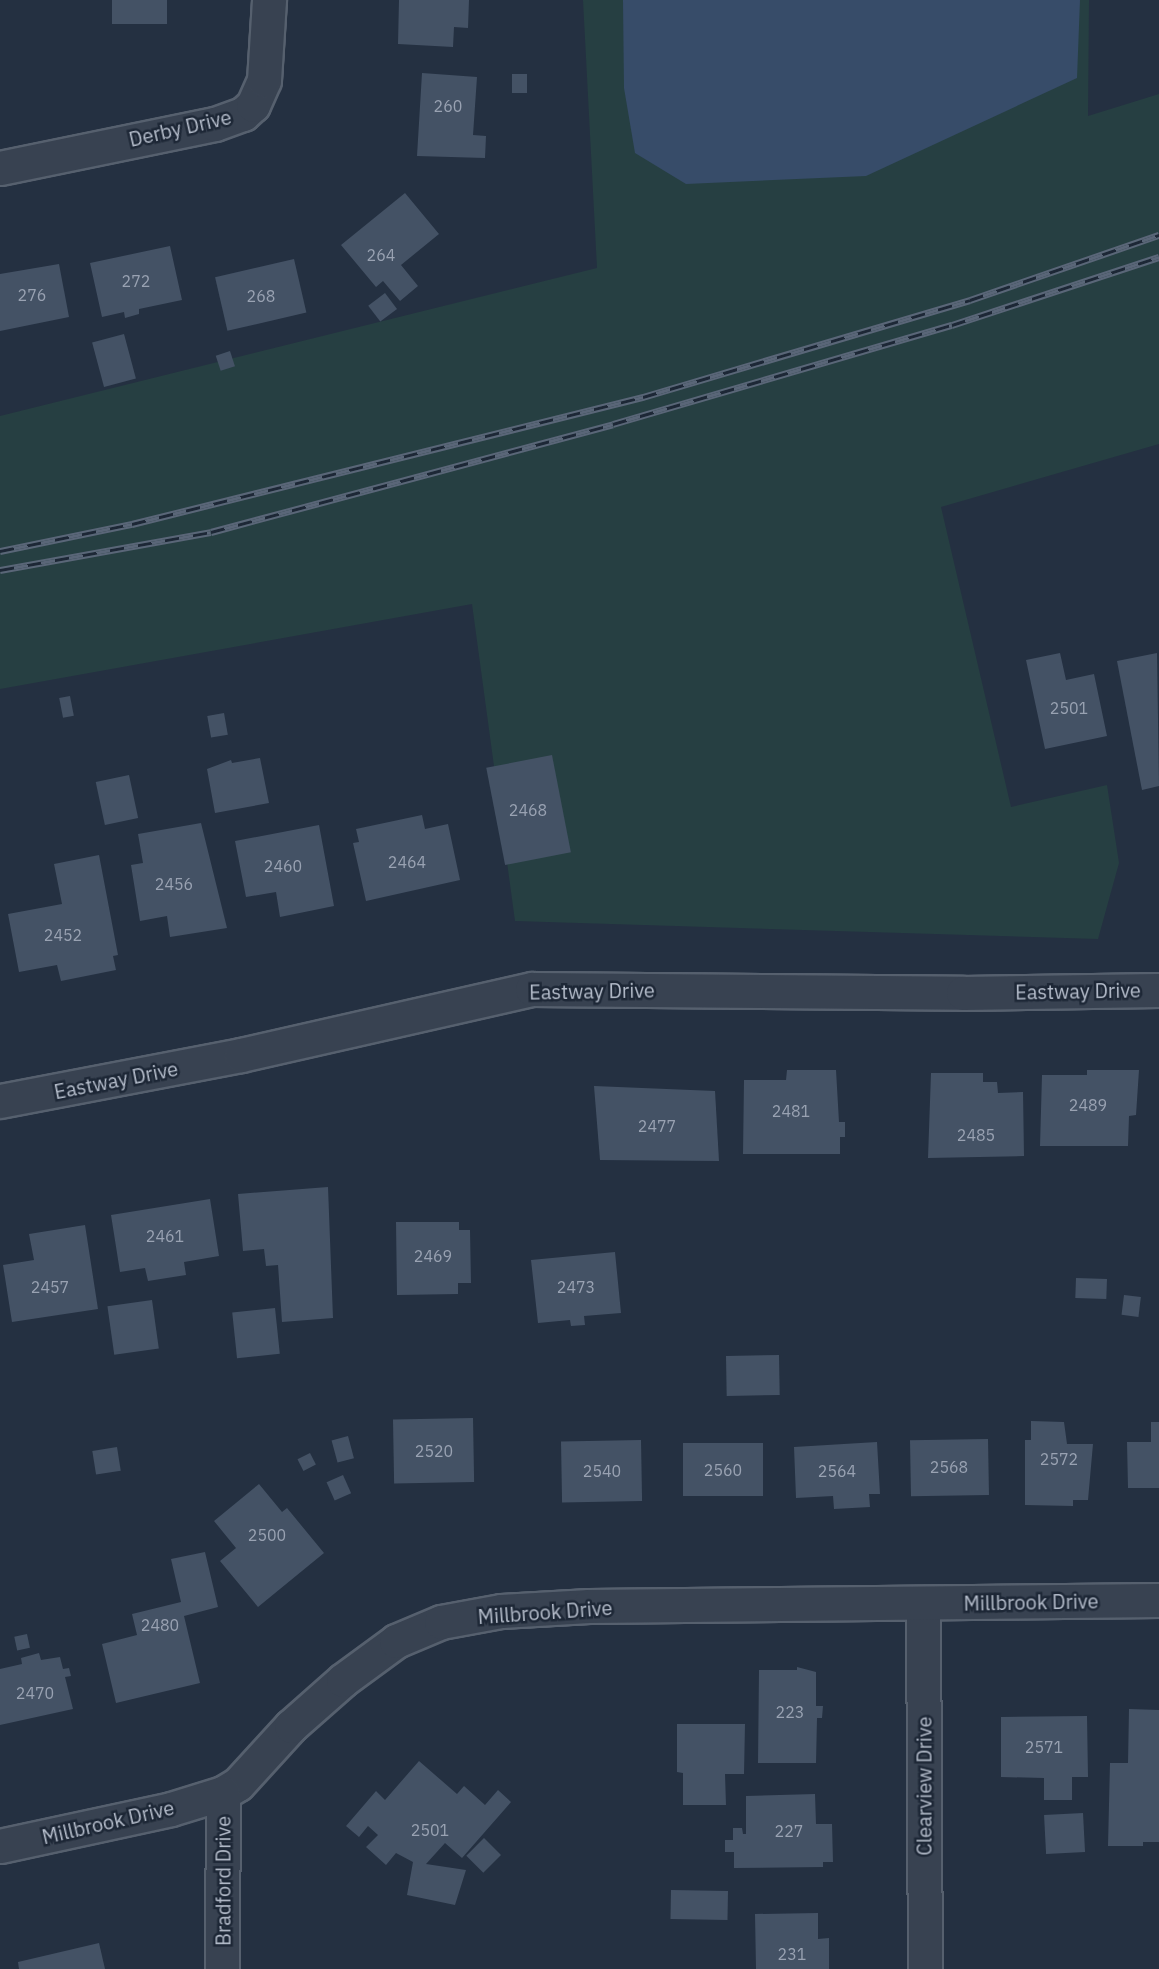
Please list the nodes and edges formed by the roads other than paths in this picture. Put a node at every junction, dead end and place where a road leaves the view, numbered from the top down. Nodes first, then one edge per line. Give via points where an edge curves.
1 (269, 0) edge
2 (0, 168) edge
3 (1159, 990) edge
4 (0, 1101) edge
5 (1159, 1600) edge
6 (923, 1604) junction
7 (223, 1793) junction
8 (0, 1846) edge
9 (222, 1969) edge
10 (925, 1969) edge

1 - 2 street, Derby Drive via 264,81 253,105 243,114 215,124
3 - 4 street, Eastway Drive via 963,993 532,989 241,1055
5 - 6 street, Millbrook Drive
6 - 7 street, Millbrook Drive via 589,1606 501,1611 441,1622 396,1641 343,1680 291,1726 238,1784
6 - 10 street, Clearview Drive
7 - 8 street, Millbrook Drive via 171,1809
7 - 9 street, Bradford Drive

